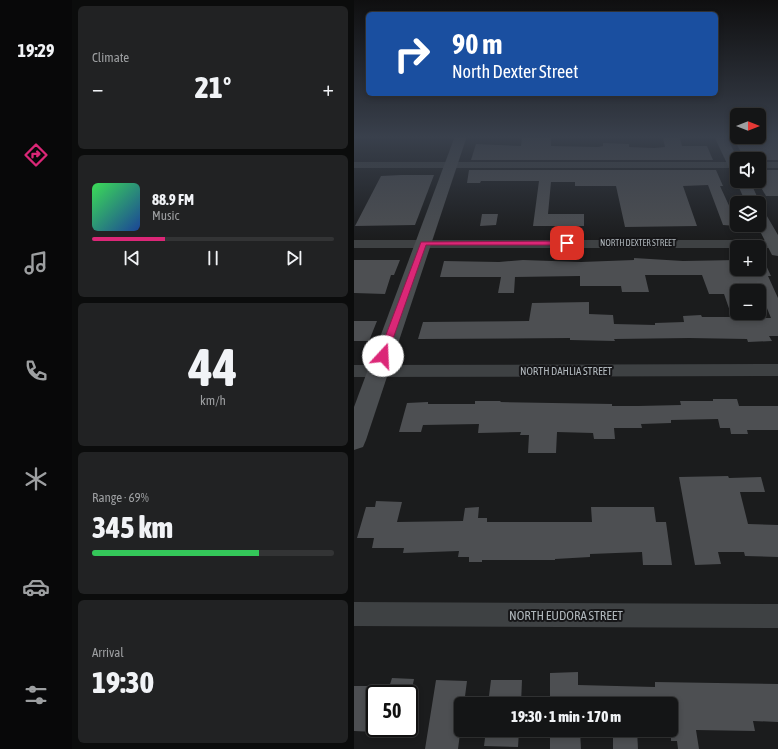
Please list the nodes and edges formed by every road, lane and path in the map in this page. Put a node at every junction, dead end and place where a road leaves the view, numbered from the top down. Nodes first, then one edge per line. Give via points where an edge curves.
1 (448, 171) edge
2 (766, 226) edge
3 (423, 243) junction
4 (354, 244) edge
5 (777, 246) edge
6 (778, 370) edge
7 (354, 371) edge
8 (378, 371) junction
9 (354, 440) edge
10 (354, 614) edge
11 (778, 616) edge

1 - 3 main road
2 - 5 main road
3 - 4 street, NORTH DEXTER STREET
3 - 5 street, NORTH DEXTER STREET
3 - 8 main road
6 - 8 street, NORTH DAHLIA STREET
7 - 8 street, NORTH DAHLIA STREET
8 - 9 main road
10 - 11 street, NORTH EUDORA STREET

